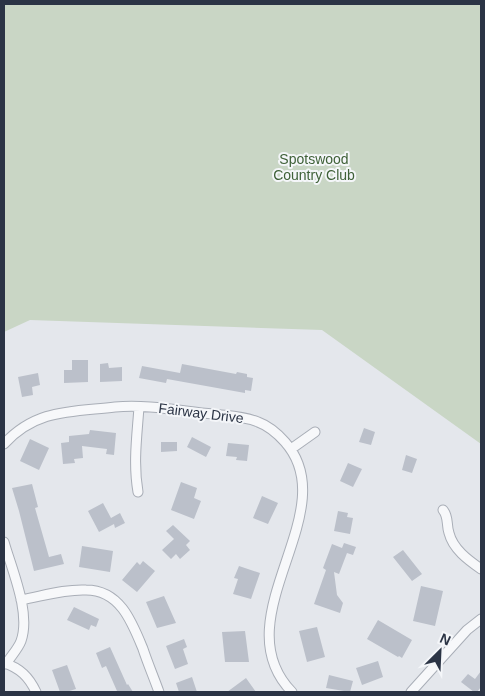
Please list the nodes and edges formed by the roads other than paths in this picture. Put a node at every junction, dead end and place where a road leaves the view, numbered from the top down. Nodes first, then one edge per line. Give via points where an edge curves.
1 (139, 407) junction
2 (314, 432) dead end
3 (4, 444) edge
4 (291, 449) junction
5 (138, 492) dead end
6 (443, 510) dead end
7 (4, 542) edge
8 (481, 569) edge
9 (21, 600) junction
10 (481, 619) edge
11 (5, 663) edge
12 (36, 692) edge
13 (159, 692) edge
14 (292, 692) edge
15 (411, 692) edge

1 - 3 street, Fairway Drive via 51,414 24,426
1 - 4 street, Fairway Drive via 253,420 275,432
1 - 5 street via 135,457
2 - 4 street
4 - 14 street, Fairway Drive via 303,483 302,501 273,607 269,639 276,667
6 - 8 street via 453,544
7 - 9 street
9 - 11 street via 24,618 22,638
9 - 13 street via 84,590 110,597 130,619
10 - 15 street
11 - 12 street via 25,675

